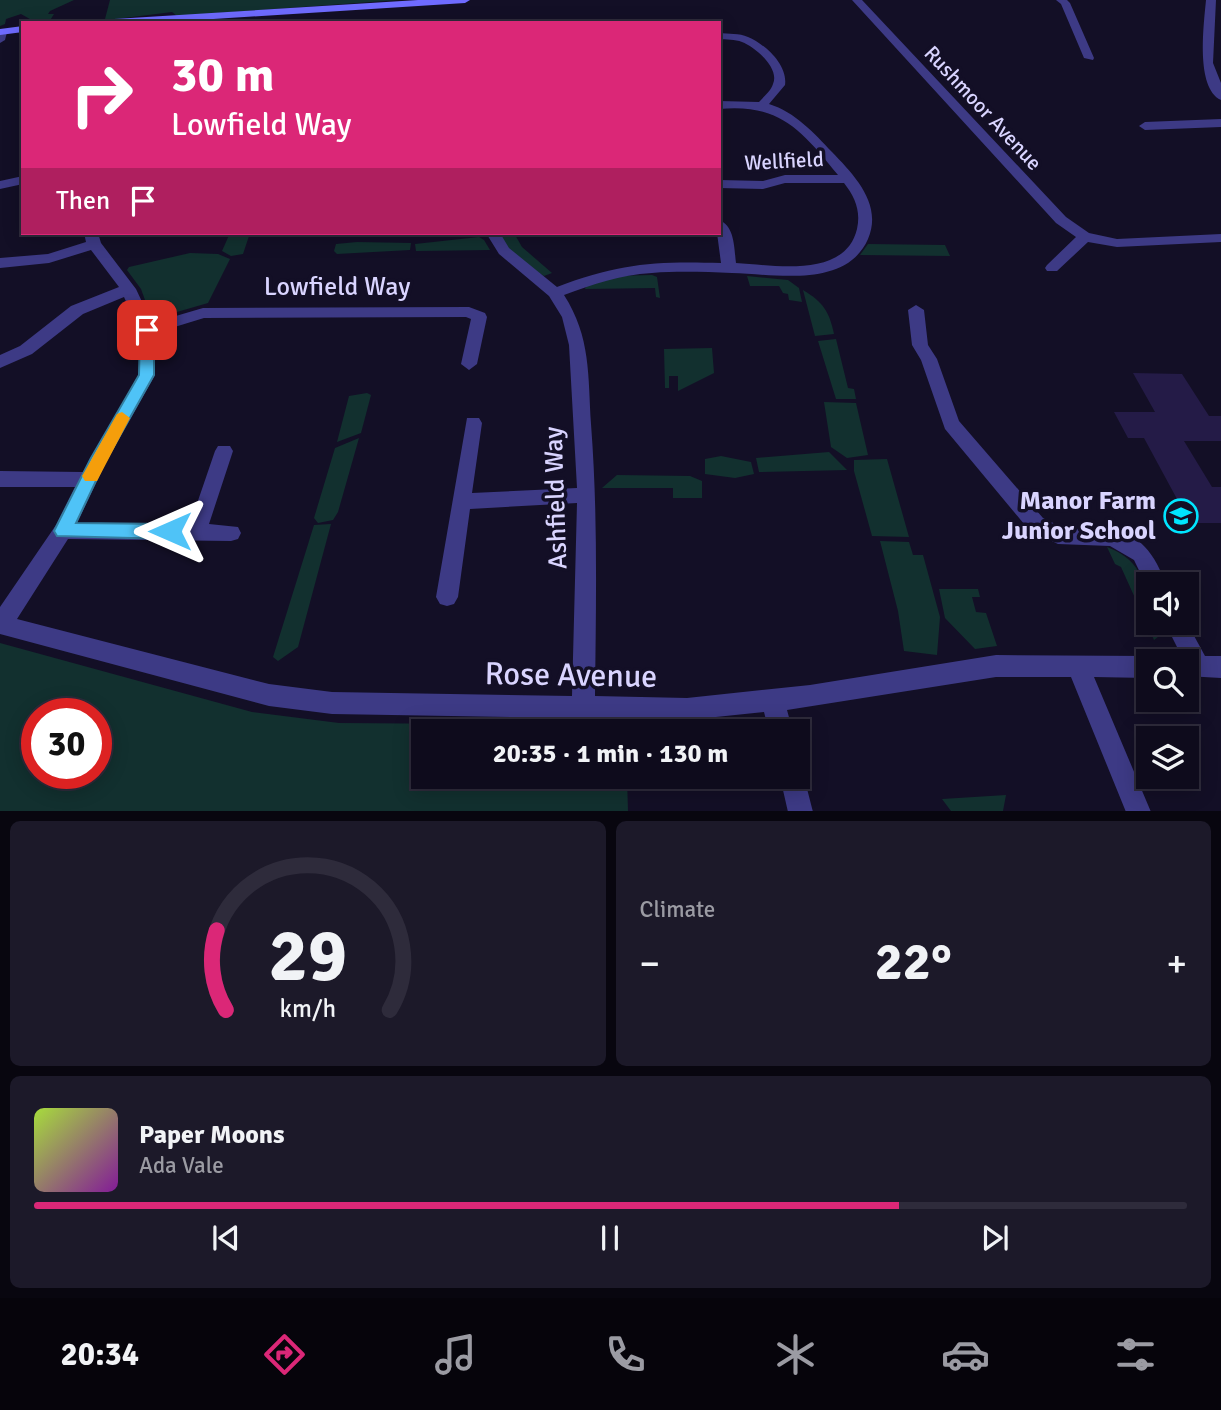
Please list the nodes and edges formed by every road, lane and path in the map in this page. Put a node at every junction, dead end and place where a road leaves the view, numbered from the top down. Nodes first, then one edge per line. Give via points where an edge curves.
1 (465, 0) edge
2 (857, 0) edge
3 (1061, 0) edge
4 (1211, 0) edge
5 (130, 21) edge
6 (21, 30) edge
7 (1, 35) edge
8 (721, 36) edge
9 (1089, 58) dead end
10 (1221, 96) edge
11 (721, 105) edge
12 (761, 106) junction
13 (1221, 123) edge
14 (1145, 126) dead end
15 (850, 179) junction
16 (21, 180) edge
17 (721, 184) edge
18 (0, 185) edge
19 (721, 226) edge
20 (494, 235) edge
21 (1086, 237) junction
22 (92, 238) edge
23 (1221, 238) edge
24 (0, 263) edge
25 (729, 268) junction
26 (1052, 268) dead end
27 (128, 289) junction
28 (555, 293) junction
29 (916, 310) dead end
30 (147, 330) junction
31 (0, 362) edge
32 (469, 364) dead end
33 (473, 423) dead end
34 (225, 451) dead end
35 (0, 479) edge
36 (89, 480) junction
37 (587, 495) junction
38 (461, 502) junction
39 (63, 531) junction
40 (197, 531) junction
41 (230, 533) dead end
42 (1150, 572) edge
43 (447, 597) dead end
44 (1, 624) edge
45 (1183, 635) edge
46 (1078, 666) junction
47 (1136, 667) edge
48 (1202, 667) edge
49 (773, 701) junction
50 (583, 707) junction
51 (778, 719) edge
52 (795, 789) edge
53 (801, 811) edge
54 (1139, 811) edge

1 - 5 main road
2 - 21 street, Rushmoor Avenue via 1061,220
3 - 9 street
4 - 10 street via 1207,63
6 - 7 main road
8 - 12 street via 742,38 758,46 779,72 779,86
11 - 12 street, Wellfield
12 - 15 street, Wellfield via 783,113
13 - 14 street
15 - 17 street, Wellfield
15 - 25 street, Wellfield via 865,209 861,242 848,256 834,264 798,271
16 - 18 street
19 - 25 street
20 - 28 street via 504,251
21 - 23 street via 1117,243
21 - 26 street
22 - 24 street via 49,258
22 - 27 street
25 - 28 street, Wellfield via 610,273
27 - 30 street
27 - 31 street via 77,310 26,350
28 - 37 street, Ashfield Way via 570,317 576,345
29 - 42 street via 920,345 951,424 1036,524 1058,536 1114,538 1141,554
30 - 32 street, Lowfield Way via 203,313 469,312 480,317
30 - 36 street via 147,375
33 - 38 street
34 - 40 street
35 - 36 street
36 - 39 street
37 - 38 street
37 - 50 street, Ashfield Way
38 - 43 street
39 - 40 street
39 - 44 street
40 - 41 street
44 - 50 street, Rose Avenue via 269,695 332,703
45 - 48 street
46 - 47 street, Rose Avenue
46 - 49 street, Rose Avenue via 996,666
46 - 54 street
49 - 50 street, Rose Avenue via 687,709
49 - 51 street
52 - 53 street

